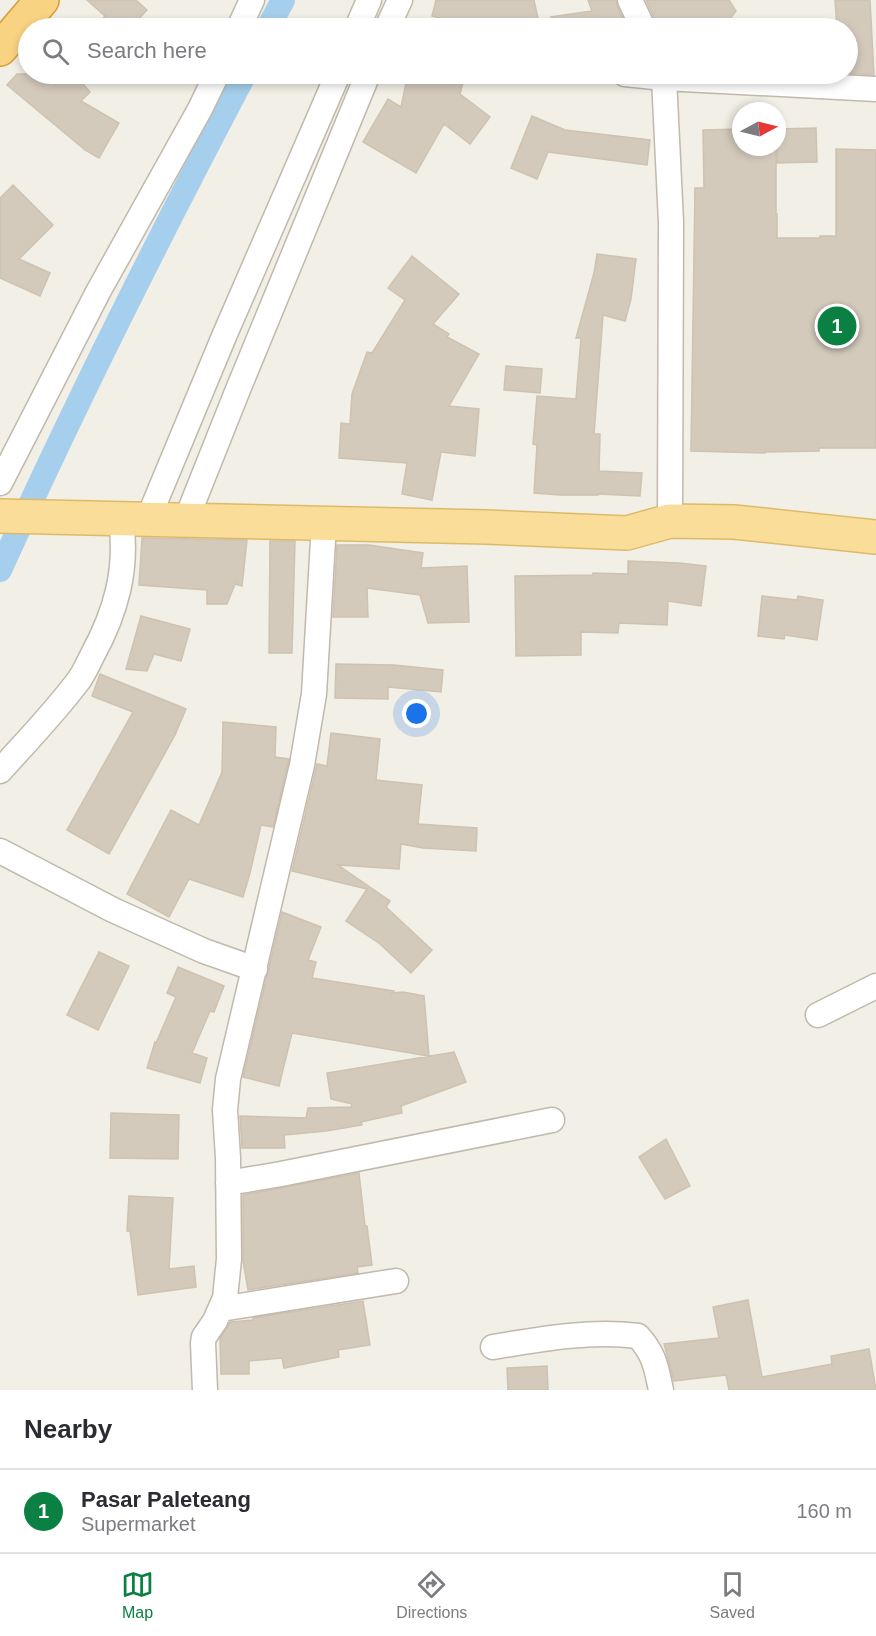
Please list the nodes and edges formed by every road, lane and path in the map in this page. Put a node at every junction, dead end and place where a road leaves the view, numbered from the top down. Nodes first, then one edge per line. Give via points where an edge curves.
1 (42, 0) edge
2 (252, 0) edge
3 (369, 0) edge
4 (400, 0) edge
5 (630, 0) edge
6 (27, 18) edge
7 (244, 18) edge
8 (361, 18) edge
9 (392, 18) edge
10 (638, 18) edge
11 (18, 28) edge
12 (0, 49) edge
13 (212, 84) edge
14 (334, 84) edge
15 (364, 84) edge
16 (663, 84) edge
17 (794, 84) edge
18 (876, 89) edge
19 (0, 483) edge
20 (121, 519) junction
21 (4, 520) edge
22 (186, 520) junction
23 (670, 521) junction
24 (324, 523) junction
25 (876, 537) edge
26 (0, 771) edge
27 (0, 851) edge
28 (255, 969) junction
29 (876, 986) edge
30 (818, 1015) dead end
31 (552, 1120) dead end
32 (228, 1183) junction
33 (396, 1281) dead end
34 (221, 1309) junction
35 (493, 1347) dead end
36 (205, 1390) edge
37 (661, 1390) edge

1 - 6 highway
2 - 7 street
3 - 8 street
4 - 9 street
5 - 10 street
11 - 12 highway
13 - 19 street via 98,292
14 - 20 street via 230,323
15 - 22 street
16 - 23 street via 671,222
17 - 18 street
20 - 21 main road
20 - 22 main road
20 - 26 street via 124,538 120,589 105,633 80,679
22 - 24 main road
23 - 24 main road via 627,533
23 - 25 main road via 734,522
24 - 28 street via 314,694 302,765
27 - 28 street via 113,910
28 - 32 street via 226,1095
29 - 30 street
31 - 32 street
32 - 34 street via 229,1259
33 - 34 street
34 - 36 street via 203,1342
35 - 37 street via 555,1337 638,1336 655,1360

